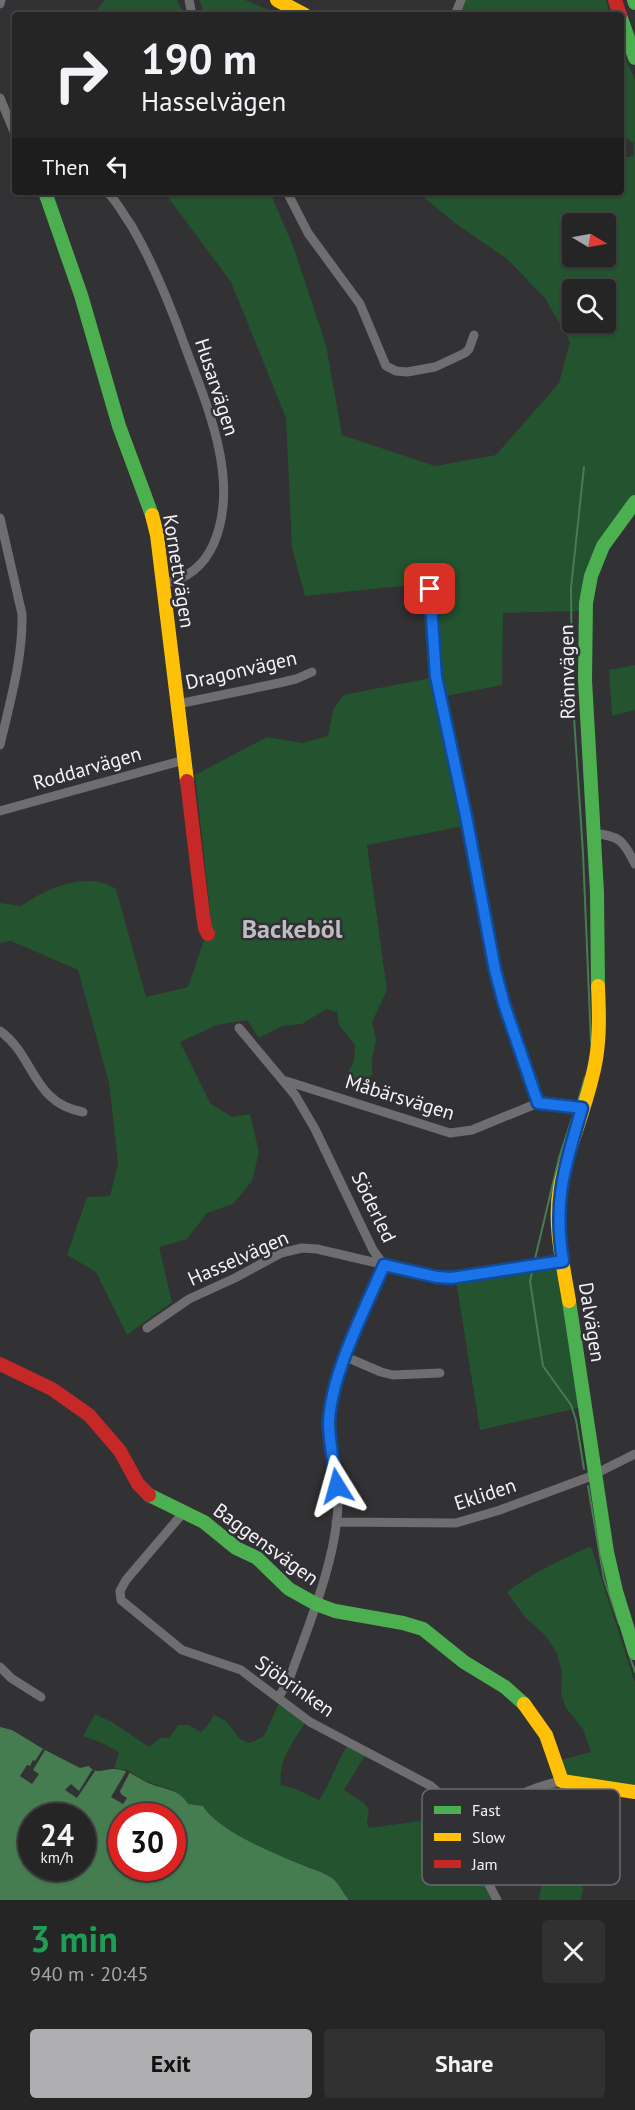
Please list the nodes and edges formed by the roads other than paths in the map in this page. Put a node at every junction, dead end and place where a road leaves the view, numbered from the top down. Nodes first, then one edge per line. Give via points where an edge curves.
1 (277, 0) edge
2 (299, 12) edge
3 (624, 28) edge
4 (635, 58) edge
5 (0, 98) edge
6 (12, 127) edge
7 (46, 195) edge
8 (109, 195) edge
9 (289, 195) edge
10 (474, 335) dead end
11 (635, 502) edge
12 (0, 518) edge
13 (164, 583) junction
14 (430, 589) dead end
15 (312, 672) dead end
16 (178, 704) junction
17 (0, 745) edge
18 (183, 760) junction
19 (0, 811) edge
20 (592, 833) junction
21 (594, 854) joint
22 (635, 864) edge
23 (208, 934) dead end
24 (239, 1028) dead end
25 (0, 1031) edge
26 (283, 1080) junction
27 (538, 1103) junction
28 (582, 1108) junction
29 (83, 1112) dead end
30 (563, 1261) junction
31 (384, 1265) junction
32 (147, 1328) dead end
33 (346, 1357) junction
34 (0, 1364) edge
35 (440, 1373) dead end
36 (635, 1454) edge
37 (596, 1474) junction
38 (183, 1513) junction
39 (336, 1522) junction
40 (316, 1604) junction
41 (635, 1653) edge
42 (0, 1667) edge
43 (40, 1697) dead end
44 (278, 1698) junction
45 (562, 1781) junction
46 (434, 1789) edge
47 (532, 1789) edge
48 (635, 1791) edge
49 (489, 1885) edge
50 (497, 1900) edge

1 - 2 main road
3 - 4 main road
5 - 6 street
7 - 13 main road, Kornettvägen via 81,295 119,426 149,506
8 - 13 street, Husarvägen via 159,279 201,388 220,461 221,520 211,551 190,574
9 - 10 street via 308,233 360,304 386,366 407,372 435,367 465,353
11 - 20 main road, Rönnvägen via 603,546 586,603
12 - 17 street via 23,626
13 - 16 main road, Kornettvägen
14 - 27 street via 436,677 495,970
15 - 16 street, Dragonvägen via 296,680
16 - 18 main road, Kornettvägen
18 - 19 street, Roddarvägen
18 - 23 main road, Kornettvägen
20 - 21 main road, Rönnvägen
20 - 22 street via 620,839
21 - 28 main road, Dalvägen via 599,1029 596,1059
24 - 26 street, Söderled
25 - 29 street via 48,1095 63,1106
26 - 27 street, Måbärsvägen via 450,1133 472,1130
26 - 31 street, Söderled via 315,1129 373,1250
27 - 28 street
28 - 30 main road, Dalvägen via 560,1188 558,1219
30 - 31 street, Hasselvägen via 451,1278
30 - 37 main road, Dalvägen
31 - 32 street, Hasselvägen via 317,1249 291,1250 189,1299
31 - 33 street, Söderled
33 - 35 street via 381,1372
33 - 39 street, Söderled via 329,1422 338,1501
34 - 38 main road, Baggensvägen via 52,1389 89,1415 120,1451 143,1490
36 - 37 street, Ekliden
37 - 39 street, Ekliden via 456,1523
37 - 41 main road, Dalvägen via 616,1590
38 - 40 main road, Baggensvägen via 204,1522 257,1558 289,1589
38 - 44 street, Sjöbrinken via 126,1580 119,1596 182,1650 241,1670
39 - 40 street, Söderled via 330,1560
40 - 44 street, Söderled via 289,1680
40 - 45 main road, Baggensvägen via 423,1629 464,1662 505,1687 521,1700 546,1735
42 - 43 street
44 - 46 street, Sjöbrinken via 334,1736
45 - 47 street
45 - 48 main road
49 - 50 street, Sjöbrinken

